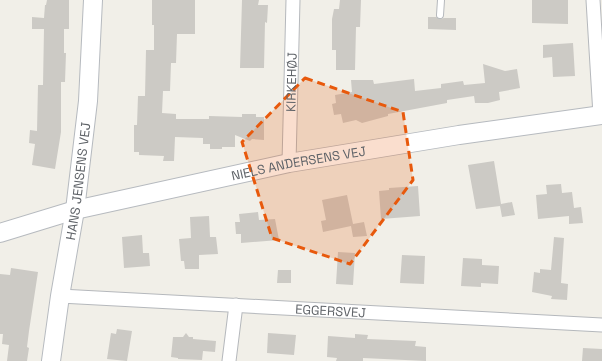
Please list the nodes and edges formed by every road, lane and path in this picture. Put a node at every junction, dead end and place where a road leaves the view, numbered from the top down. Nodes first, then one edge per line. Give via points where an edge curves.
1 (93, 0) edge
2 (293, 0) edge
3 (441, 0) edge
4 (593, 0) edge
5 (440, 15) dead end
6 (601, 115) edge
7 (290, 163) junction
8 (75, 210) junction
9 (0, 233) edge
10 (60, 296) junction
11 (236, 304) junction
12 (602, 325) edge
13 (51, 361) edge
14 (229, 361) edge

1 - 8 street, HANS JENSENS VEJ via 88,101
2 - 7 street, KIRKEHØJ
3 - 5 lane
4 - 6 street
6 - 7 street, NIELS ANDERSENS VEJ
7 - 8 street, NIELS ANDERSENS VEJ
8 - 9 street, NIELS ANDERSENS VEJ
8 - 10 street, HANS JENSENS VEJ
10 - 11 street, EGGERSVEJ
10 - 13 street, HANS JENSENS VEJ
11 - 12 street, EGGERSVEJ
11 - 14 street

